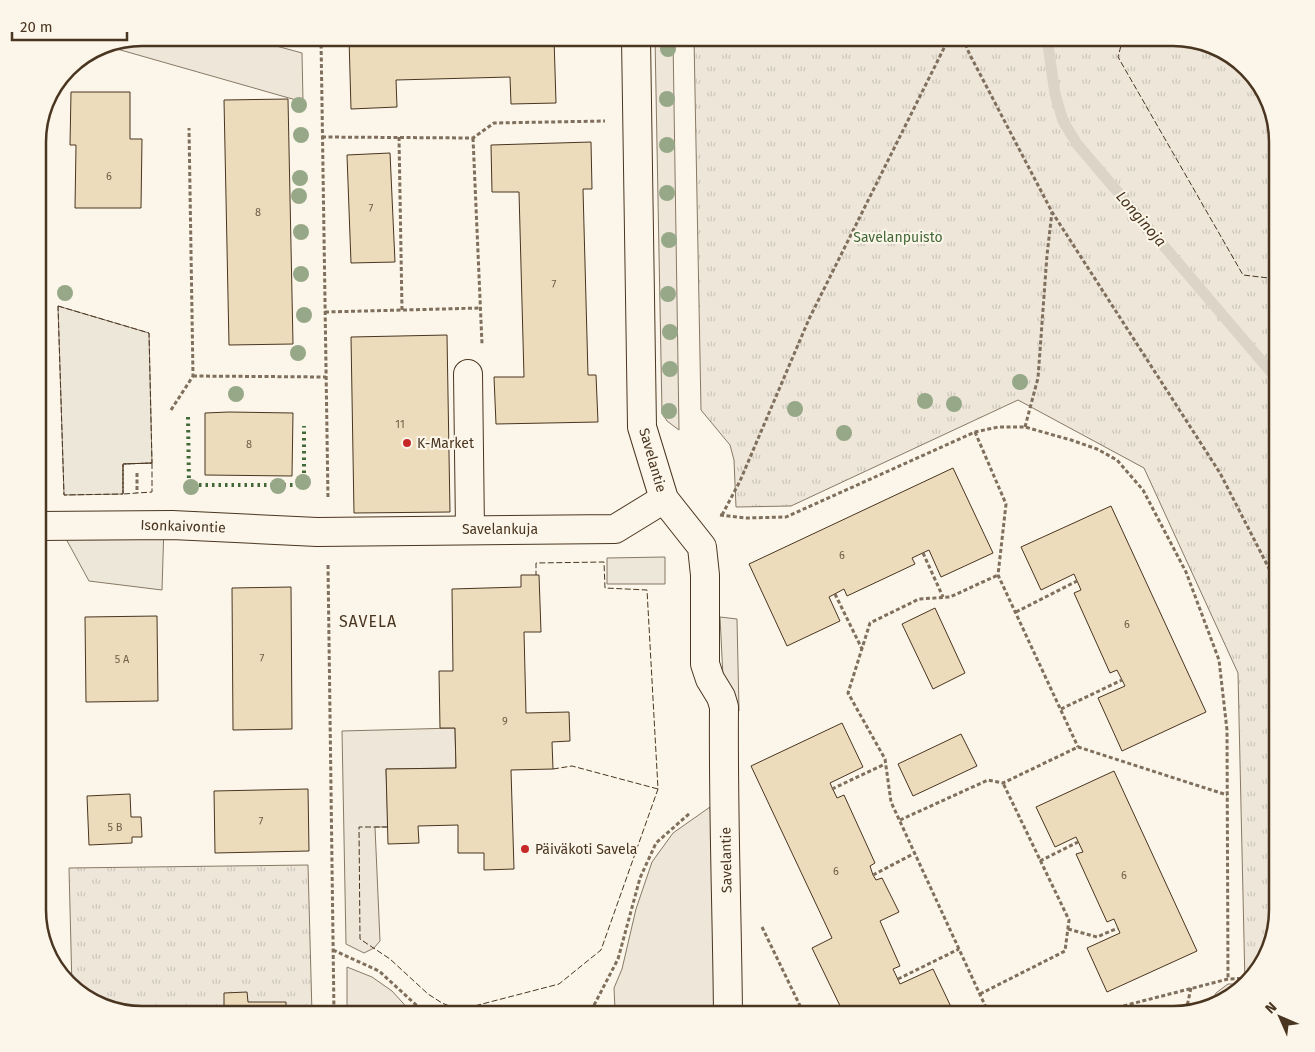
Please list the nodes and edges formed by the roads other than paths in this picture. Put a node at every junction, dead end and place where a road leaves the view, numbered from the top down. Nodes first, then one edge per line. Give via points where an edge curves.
1 (636, 46) edge
2 (468, 374) road end
3 (664, 499) junction
4 (46, 526) edge
5 (470, 529) junction
6 (323, 532) joint
7 (728, 1006) edge

1 - 3 street, Savelantie via 642,427
2 - 5 street
3 - 5 street, Savelankuja via 615,528
3 - 7 street, Savelantie via 702,547 706,664 724,707
4 - 6 street, Isonkaivontie via 172,525
5 - 6 street, Savelankuja

